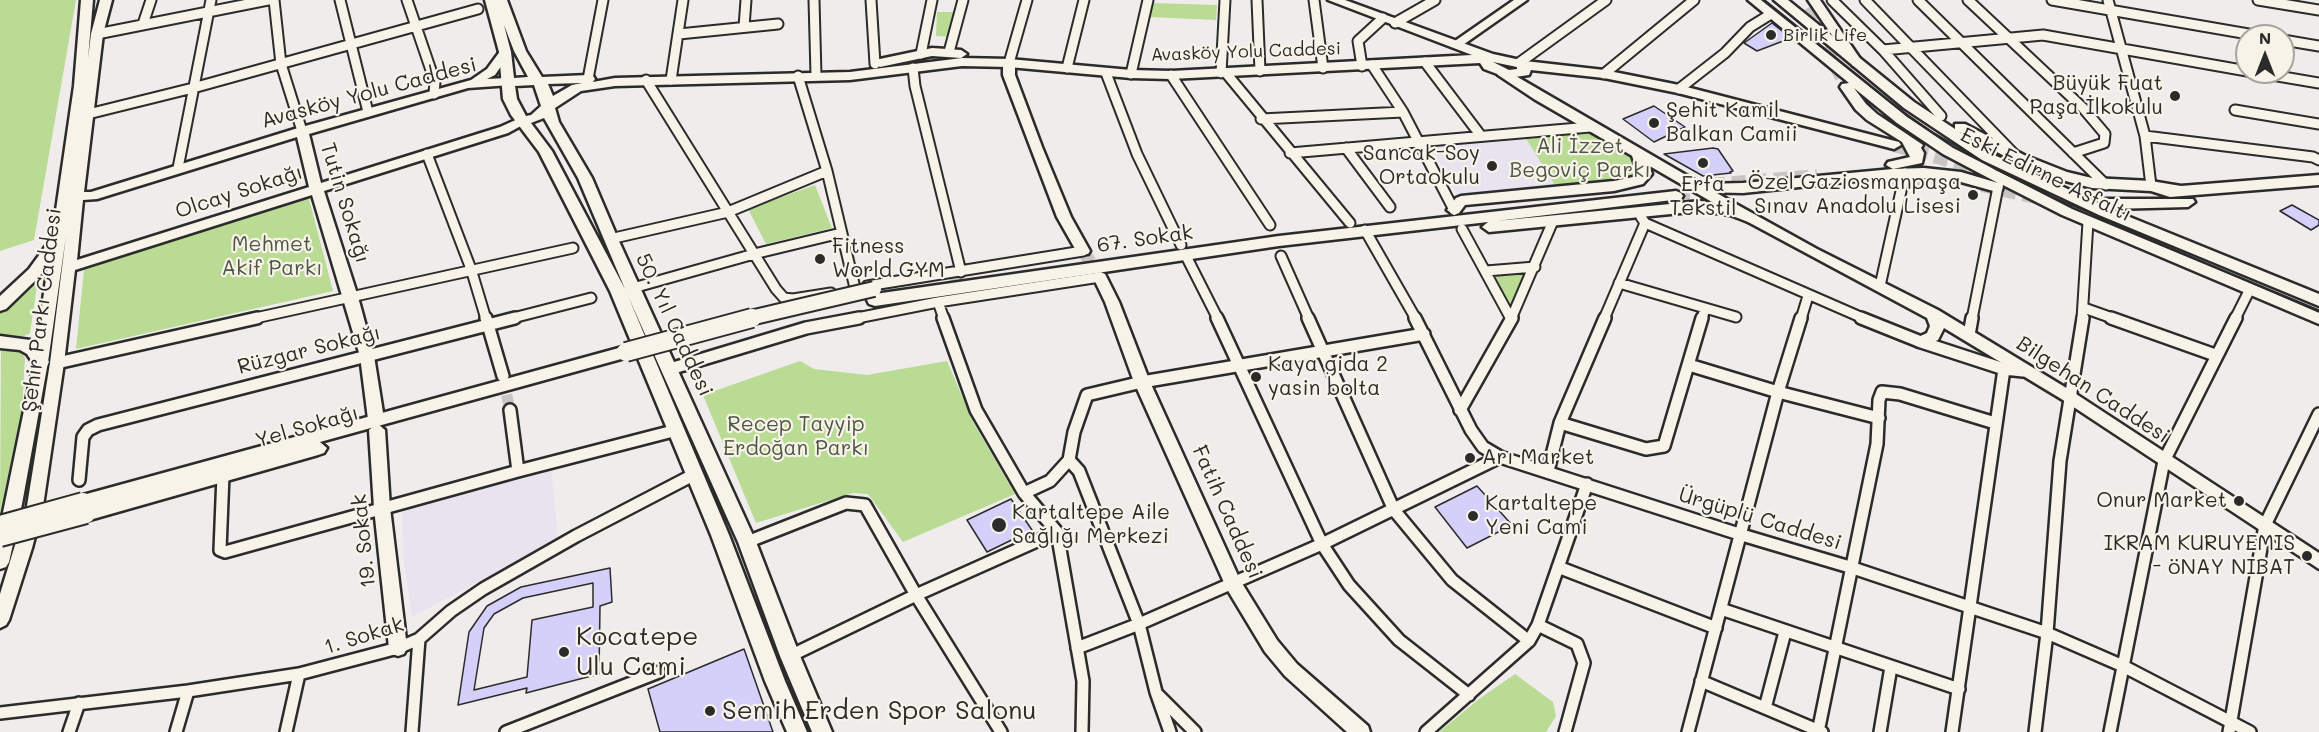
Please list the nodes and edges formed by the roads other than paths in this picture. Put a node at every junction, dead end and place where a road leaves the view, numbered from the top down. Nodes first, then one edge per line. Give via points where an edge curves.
1 (87, 0) edge
2 (106, 0) edge
3 (151, 0) edge
4 (212, 0) edge
5 (268, 0) edge
6 (274, 0) edge
7 (340, 0) edge
8 (407, 0) edge
9 (490, 0) edge
10 (501, 0) edge
11 (603, 0) edge
12 (683, 0) edge
13 (747, 0) edge
14 (814, 0) edge
15 (871, 0) edge
16 (932, 0) edge
17 (963, 0) edge
18 (1027, 0) edge
19 (1084, 0) edge
20 (1148, 0) edge
21 (1225, 0) edge
22 (1257, 0) edge
23 (1314, 0) edge
24 (1334, 0) edge
25 (1436, 0) edge
26 (1521, 0) edge
27 (1606, 0) edge
28 (1694, 0) edge
29 (1754, 0) edge
30 (1780, 0) edge
31 (1832, 0) edge
32 (1865, 0) edge
33 (1918, 0) edge
34 (1968, 0) edge
35 (2052, 0) edge
36 (2108, 0) edge
37 (2258, 0) edge
38 (1807, 3) edge
39 (478, 9) dead end
40 (2111, 10) junction
41 (2319, 10) edge
42 (207, 12) junction
43 (1771, 14) junction
44 (1389, 20) junction
45 (142, 24) junction
46 (778, 24) dead end
47 (416, 27) junction
48 (744, 27) junction
49 (2235, 32) edge
50 (97, 34) junction
51 (680, 34) junction
52 (2008, 38) junction
53 (1959, 42) junction
54 (2295, 42) edge
55 (351, 45) junction
56 (1456, 45) junction
57 (2319, 46) edge
58 (1911, 48) junction
59 (2121, 49) junction
60 (1883, 50) junction
61 (505, 52) junction
62 (949, 52) junction
63 (922, 59) junction
64 (1488, 59) junction
65 (1425, 62) junction
66 (1009, 63) junction
67 (1857, 63) junction
68 (281, 64) junction
69 (875, 64) junction
70 (1367, 65) junction
71 (1522, 66) junction
72 (1067, 68) junction
73 (1323, 68) junction
74 (2235, 69) edge
75 (1260, 71) junction
76 (1502, 72) junction
77 (1106, 73) junction
78 (1223, 73) junction
79 (1131, 74) junction
80 (1604, 74) junction
81 (816, 75) junction
82 (1171, 75) junction
83 (798, 76) junction
84 (588, 79) junction
85 (2295, 79) edge
86 (537, 80) junction
87 (646, 80) junction
88 (671, 80) junction
89 (507, 82) junction
90 (2319, 83) edge
91 (467, 84) junction
92 (1846, 87) tunnel mouth
93 (193, 88) junction
94 (1679, 89) junction
95 (434, 94) junction
96 (549, 107) junction
97 (2235, 110) dead end
98 (368, 112) junction
99 (1403, 112) junction
100 (88, 114) junction
101 (1941, 116) junction
102 (1262, 119) junction
103 (524, 121) junction
104 (2319, 124) edge
105 (1590, 127) junction
106 (302, 131) junction
107 (1481, 136) junction
108 (2145, 136) junction
109 (1417, 141) junction
110 (1901, 143) junction
111 (1346, 148) junction
112 (1290, 153) junction
113 (1638, 153) junction
114 (2073, 153) junction
115 (427, 154) junction
116 (2019, 158) junction
117 (2319, 160) edge
118 (178, 168) junction
119 (1903, 169) junction
120 (827, 171) junction
121 (2319, 180) edge
122 (2151, 186) junction
123 (1753, 187) junction
124 (1998, 187) junction
125 (316, 188) junction
126 (1708, 189) junction
127 (2319, 190) edge
128 (2021, 191) junction
129 (2180, 191) junction
130 (2103, 194) junction
131 (71, 198) junction
132 (2047, 203) junction
133 (1390, 207) dead end
134 (1454, 210) junction
135 (728, 212) junction
136 (1752, 215) junction
137 (1641, 217) junction
138 (1553, 221) junction
139 (2088, 222) junction
140 (1350, 223) junction
141 (1423, 223) junction
142 (1270, 225) dead end
143 (1462, 229) junction
144 (1365, 230) junction
145 (841, 233) junction
146 (610, 239) junction
147 (58, 240) junction
148 (573, 248) dead end
149 (1183, 250) junction
150 (1083, 251) joint
151 (754, 254) junction
152 (1281, 256) dead end
153 (69, 267) junction
154 (1535, 267) junction
155 (471, 269) junction
156 (1486, 271) junction
157 (961, 272) junction
158 (1100, 278) joint
159 (1619, 283) junction
160 (1880, 286) junction
161 (633, 288) junction
162 (855, 288) junction
163 (2250, 289) junction
164 (1808, 296) junction
165 (351, 297) junction
166 (591, 298) dead end
167 (2319, 300) edge
168 (938, 302) junction
169 (0, 305) edge
170 (1705, 308) junction
171 (2084, 308) junction
172 (1933, 314) junction
173 (1736, 317) dead end
174 (2319, 318) edge
175 (1511, 319) junction
176 (489, 324) junction
177 (1424, 334) junction
178 (1969, 335) junction
179 (0, 342) edge
180 (1922, 342) junction
181 (1322, 351) junction
182 (2215, 355) junction
183 (367, 356) junction
184 (627, 357) joint
185 (49, 362) junction
186 (1241, 365) junction
187 (1689, 365) junction
188 (670, 369) junction
189 (2004, 369) junction
190 (2023, 371) junction
191 (503, 376) tunnel mouth
192 (1142, 382) junction
193 (1778, 392) junction
194 (2068, 396) junction
195 (510, 410) tunnel mouth
196 (1460, 410) junction
197 (2319, 414) edge
198 (1879, 418) junction
199 (1560, 423) junction
200 (1995, 423) junction
201 (376, 425) junction
202 (677, 430) junction
203 (1500, 457) junction
204 (1069, 460) junction
205 (2164, 460) junction
206 (518, 471) junction
207 (1548, 471) junction
208 (694, 474) junction
209 (223, 475) junction
210 (79, 480) dead end
211 (1587, 484) junction
212 (1024, 493) junction
213 (84, 508) junction
214 (382, 508) junction
215 (1395, 510) junction
216 (0, 525) edge
217 (2265, 525) junction
218 (1058, 532) junction
219 (1742, 536) junction
220 (0, 537) edge
221 (747, 542) junction
222 (1322, 544) junction
223 (0, 562) edge
224 (2319, 562) edge
225 (1558, 567) junction
226 (1853, 568) junction
227 (1233, 584) junction
228 (916, 595) junction
229 (1969, 607) junction
230 (1721, 609) junction
231 (0, 620) edge
232 (1139, 624) junction
233 (1538, 625) junction
234 (1716, 628) junction
235 (1785, 632) junction
236 (2047, 633) junction
237 (419, 639) junction
238 (1529, 641) junction
239 (398, 648) junction
240 (1077, 648) junction
241 (1836, 648) junction
242 (790, 656) junction
243 (2123, 666) junction
244 (1891, 667) junction
245 (659, 672) dead end
246 (299, 674) junction
247 (1701, 681) junction
248 (1959, 689) junction
249 (188, 691) junction
250 (1156, 692) junction
251 (1469, 695) junction
252 (79, 703) junction
253 (1765, 708) junction
254 (0, 713) edge
255 (2229, 727) edge
256 (1819, 731) edge
257 (69, 732) edge
258 (176, 732) edge
259 (286, 732) edge
260 (412, 732) edge
261 (506, 732) edge
262 (797, 732) edge
263 (822, 732) edge
264 (1001, 732) edge
265 (1082, 732) edge
266 (1170, 732) edge
267 (1195, 732) edge
268 (1361, 732) edge
269 (1426, 732) edge
270 (1565, 732) edge
271 (1688, 732) edge
272 (1880, 732) edge
273 (1952, 732) edge
274 (2035, 732) edge
275 (2110, 732) edge
276 (2250, 732) edge

1 - 131 main road, Şehir Parkı Caddesi
2 - 50 main road, Şehir Parkı Caddesi
3 - 45 street
4 - 42 street
5 - 42 street
6 - 68 street, Tutin Sokağı
7 - 55 street
8 - 47 street
9 - 61 main road
10 - 86 main road via 519,51
11 - 84 street
12 - 51 street
13 - 48 street
14 - 81 street
15 - 69 street
16 - 63 street
17 - 62 street
18 - 66 street
19 - 72 street
20 - 79 street
21 - 78 street
22 - 75 street
23 - 73 street
24 - 44 main road
25 - 44 street
26 - 56 main road
27 - 71 street
28 - 80 street
29 - 43 main road, Eski Edirne Asfaltı
30 - 67 main road, Eski Edirne Asfaltı
31 - 60 street
32 - 58 street
33 - 53 street
34 - 52 street
35 - 40 street
36 - 40 street
37 - 41 street
38 - 67 main road
39 - 47 street
40 - 49 street
40 - 59 street
42 - 45 street
42 - 93 street
43 - 94 street via 1750,27 1725,53
43 - 128 main road, Eski Edirne Asfaltı via 1902,120 1948,151
44 - 56 main road
44 - 70 street via 1358,41
45 - 50 street
46 - 48 street
47 - 55 street
47 - 95 street via 435,82
48 - 51 street
50 - 100 main road, Şehir Parkı Caddesi
51 - 88 street
52 - 53 street
52 - 59 street via 2043,35
52 - 114 street via 2083,108 2105,134 2104,144
53 - 58 street
53 - 114 street
54 - 57 street
55 - 68 street
55 - 98 street
56 - 64 main road
58 - 60 street
58 - 116 street
59 - 74 street
59 - 108 street
60 - 101 street
61 - 89 main road
61 - 91 main road via 490,72
62 - 63 main road, Avasköy Yolu Caddesi
62 - 66 main road, Avasköy Yolu Caddesi
63 - 66 main road, Avasköy Yolu Caddesi
63 - 69 main road, Avasköy Yolu Caddesi
63 - 81 main road, Avasköy Yolu Caddesi via 850,75
63 - 157 street via 915,86
64 - 65 main road, Avasköy Yolu Caddesi
64 - 71 main road
64 - 76 main road via 1489,66
65 - 70 main road, Avasköy Yolu Caddesi
65 - 107 street
66 - 72 main road, Avasköy Yolu Caddesi
66 - 150 main road via 1009,75 1036,147
67 - 101 main road
67 - 167 main road, Eski Edirne Asfaltı via 1940,127 2024,176
68 - 93 street
68 - 106 street, Tutin Sokağı
69 - 81 main road, Avasköy Yolu Caddesi
70 - 73 main road, Avasköy Yolu Caddesi
70 - 99 street
71 - 76 main road via 1515,74
71 - 80 main road
71 - 126 main road, Bilgehan Caddesi via 1536,87
72 - 77 main road, Avasköy Yolu Caddesi
73 - 75 main road, Avasköy Yolu Caddesi
75 - 78 main road, Avasköy Yolu Caddesi
76 - 105 main road, Bilgehan Caddesi
77 - 79 main road, Avasköy Yolu Caddesi
77 - 149 street via 1137,154
78 - 82 main road, Avasköy Yolu Caddesi
78 - 102 street
79 - 82 main road, Avasköy Yolu Caddesi
80 - 94 main road
81 - 83 main road, Avasköy Yolu Caddesi
82 - 142 street
83 - 88 main road, Avasköy Yolu Caddesi
83 - 120 street
84 - 86 main road, Avasköy Yolu Caddesi
84 - 87 main road, Avasköy Yolu Caddesi
85 - 90 street
86 - 89 main road, Avasköy Yolu Caddesi
86 - 96 main road via 544,88
87 - 88 main road, Avasköy Yolu Caddesi
87 - 96 main road, Avasköy Yolu Caddesi via 576,88
87 - 135 street
89 - 91 main road, Avasköy Yolu Caddesi
89 - 103 main road via 510,99
91 - 95 main road, Avasköy Yolu Caddesi
92 - 110 main road
93 - 100 street
93 - 118 street
94 - 110 main road
95 - 98 main road, Avasköy Yolu Caddesi
96 - 103 main road via 536,118
96 - 146 main road, 50. Yıl Caddesi via 552,122 585,178
97 - 104 street
98 - 106 main road, Avasköy Yolu Caddesi
99 - 102 street
99 - 109 street
100 - 131 main road, Şehir Parkı Caddesi
101 - 116 main road
102 - 112 street
103 - 115 main road, Olcay Sokağı
103 - 202 main road, 50. Yıl Caddesi via 576,207 618,291
105 - 107 street
105 - 113 main road, Bilgehan Caddesi
106 - 118 main road, Avasköy Yolu Caddesi
106 - 125 main road, Tutin Sokağı
107 - 109 street
108 - 117 street
108 - 122 street
109 - 111 street
109 - 134 street
110 - 119 main road via 1917,153 1917,160
110 - 128 main road
111 - 112 street
111 - 133 street
112 - 140 street
113 - 126 main road, Bilgehan Caddesi
113 - 134 main road via 1645,174 1638,181 1461,201
114 - 130 street
115 - 125 main road, Olcay Sokağı
115 - 155 street
116 - 130 main road
118 - 131 main road, Avasköy Yolu Caddesi via 92,196
119 - 123 main road
119 - 124 main road via 1947,174
119 - 126 main road via 1726,183
119 - 160 street
120 - 135 street
120 - 145 street
121 - 129 main road
122 - 129 main road
122 - 130 main road
123 - 126 main road
123 - 136 main road via 1747,198
124 - 132 main road
124 - 178 street
125 - 153 main road, Olcay Sokağı
125 - 165 main road, Tutin Sokağı
126 - 136 main road, Bilgehan Caddesi
127 - 130 main road via 2162,204
128 - 132 main road, Eski Edirne Asfaltı
129 - 130 main road
131 - 147 main road, Şehir Parkı Caddesi
131 - 153 main road, Şehir Parkı Caddesi
132 - 139 main road, Eski Edirne Asfaltı
134 - 140 main road, 67. Sokak
134 - 141 main road, 67. Sokak via 1674,192
135 - 146 street
135 - 151 street
136 - 137 main road via 1701,206
136 - 160 main road, Bilgehan Caddesi
137 - 138 main road
137 - 159 street
137 - 164 street
138 - 143 main road
138 - 154 street
139 - 163 main road, Eski Edirne Asfaltı
139 - 171 street
140 - 149 main road, 67. Sokak
141 - 143 main road
141 - 144 main road, 67. Sokak
143 - 156 street
144 - 149 main road, 67. Sokak
144 - 177 street, Ürgüplü Caddesi
145 - 151 street
145 - 162 street
146 - 161 main road, 50. Yıl Caddesi
147 - 169 main road via 34,273
147 - 185 main road, Şehir Parkı Caddesi
148 - 155 street
149 - 184 main road, 67. Sokak via 875,295
149 - 186 street
150 - 157 street, 67. Sokak
151 - 161 street
151 - 162 street, 67. Sokak via 784,298
152 - 181 street
153 - 185 main road, Şehir Parkı Caddesi
154 - 156 street
154 - 175 street
155 - 165 street
155 - 176 street
156 - 175 street
157 - 162 street, 67. Sokak
158 - 168 street
158 - 192 main road, Fatih Caddesi
159 - 170 street
159 - 199 street
160 - 172 main road, Bilgehan Caddesi
161 - 188 main road, 50. Yıl Caddesi
163 - 174 main road, Eski Edirne Asfaltı
163 - 182 street
164 - 180 street
164 - 193 street
165 - 183 main road, Tutin Sokağı
165 - 185 street
166 - 176 street, Rüzgar Sokağı
168 - 188 street via 806,328
168 - 212 street via 976,410
170 - 173 street
170 - 187 street
171 - 182 street
171 - 194 street
172 - 178 main road, Bilgehan Caddesi
172 - 180 main road via 1937,326 1933,336
175 - 196 street
176 - 183 street, Rüzgar Sokağı
176 - 191 street
177 - 181 street
177 - 196 street, Ürgüplü Caddesi
178 - 190 main road, Bilgehan Caddesi
179 - 185 main road via 24,344
180 - 189 street
181 - 186 street
181 - 215 street
182 - 205 street
183 - 201 main road, Tutin Sokağı
183 - 210 street, Rüzgar Sokağı via 98,425 83,437
184 - 201 main road, Yel Sokağı
185 - 223 main road, Şehir Parkı Caddesi
185 - 231 main road, Şehir Parkı Caddesi via 35,506
186 - 192 street
186 - 222 street
187 - 193 street
187 - 199 street via 1664,446 1646,449
188 - 221 main road, 50. Yıl Caddesi
189 - 190 street
189 - 200 street
190 - 194 main road, Bilgehan Caddesi
192 - 204 street via 1087,395
192 - 227 main road, Fatih Caddesi
193 - 198 street
193 - 219 street
194 - 205 main road, Bilgehan Caddesi
194 - 236 street
195 - 206 street
196 - 203 street, Ürgüplü Caddesi via 1483,447
197 - 217 street
198 - 200 street via 1882,392
198 - 226 street
199 - 207 street
200 - 229 street
201 - 209 main road, Yel Sokağı
201 - 213 main road, Yel Sokağı
201 - 214 main road, 19. Sokak
202 - 206 street
202 - 208 main road, 50. Yıl Caddesi
203 - 207 street, Ürgüplü Caddesi
203 - 215 street
204 - 212 street via 1050,481
204 - 232 street via 1079,471
205 - 217 main road, Bilgehan Caddesi
205 - 243 street
206 - 214 street
207 - 211 street, Ürgüplü Caddesi
208 - 237 street, 1. Sokak via 483,589
208 - 262 main road, 50. Yıl Caddesi
209 - 213 main road, Yel Sokağı
209 - 214 street via 220,550 225,552
211 - 219 street, Ürgüplü Caddesi
211 - 225 street
212 - 218 street
213 - 216 main road, Yel Sokağı, bridge
213 - 220 main road, Yel Sokağı, bridge
214 - 239 main road, 19. Sokak
215 - 222 street
215 - 238 street via 1452,580
217 - 224 main road, Bilgehan Caddesi
217 - 255 street
218 - 228 street
218 - 240 street
219 - 226 street, Ürgüplü Caddesi
219 - 230 street
221 - 228 street via 846,503 865,505
221 - 242 main road, 50. Yıl Caddesi
222 - 227 street
222 - 251 street via 1349,585 1399,640
225 - 233 street
225 - 234 street
226 - 229 street, Ürgüplü Caddesi
226 - 241 street
227 - 232 street
227 - 268 main road, Fatih Caddesi via 1271,646 1291,670
228 - 242 street
228 - 264 street
229 - 236 street, Ürgüplü Caddesi
229 - 248 street
230 - 234 street
230 - 235 street
232 - 240 street
232 - 250 street
233 - 238 street
233 - 270 street via 1577,644 1584,663
234 - 247 street
235 - 241 street
235 - 253 street
236 - 243 street, Ürgüplü Caddesi
236 - 274 street
237 - 239 street, 1. Sokak
237 - 260 street
238 - 251 street
239 - 246 street, 1. Sokak
240 - 265 street via 1083,681
241 - 244 street
241 - 256 street
242 - 263 main road, 50. Yıl Caddesi
243 - 255 street, Ürgüplü Caddesi
243 - 275 street
244 - 248 street
244 - 272 street
245 - 261 street
246 - 249 street, 1. Sokak
246 - 259 street
247 - 253 street
247 - 271 street
248 - 273 street
249 - 252 street, 1. Sokak
249 - 258 street
250 - 266 street
250 - 267 street
251 - 269 street
252 - 254 street, 1. Sokak
252 - 257 street
253 - 256 street
255 - 276 street, Ürgüplü Caddesi

